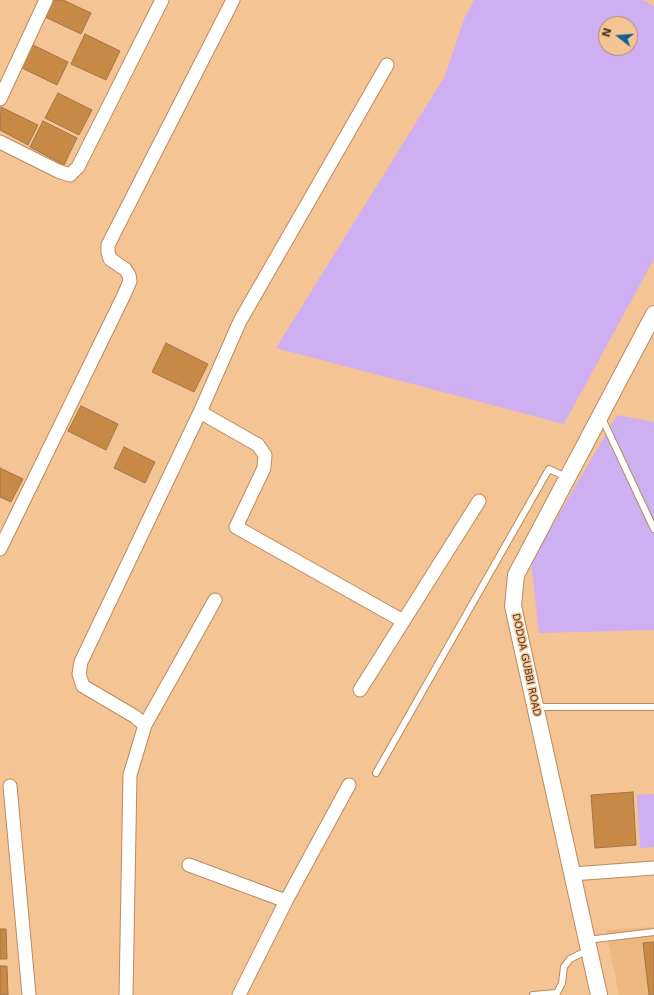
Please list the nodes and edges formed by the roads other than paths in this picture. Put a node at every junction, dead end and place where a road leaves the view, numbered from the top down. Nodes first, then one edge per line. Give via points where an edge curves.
1 (46, 0) edge
2 (162, 0) edge
3 (233, 0) edge
4 (387, 64) dead end
5 (0, 99) edge
6 (0, 142) edge
7 (654, 314) edge
8 (200, 412) junction
9 (601, 415) junction
10 (567, 478) junction
11 (479, 501) dead end
12 (654, 529) edge
13 (0, 548) edge
14 (216, 600) dead end
15 (403, 621) junction
16 (360, 690) dead end
17 (536, 707) junction
18 (654, 707) edge
19 (145, 725) junction
20 (376, 773) dead end
21 (349, 785) dead end
22 (10, 786) dead end
23 (189, 865) dead end
24 (654, 868) edge
25 (572, 874) junction
26 (286, 901) junction
27 (654, 932) edge
28 (588, 945) junction
29 (29, 995) edge
30 (126, 995) edge
31 (239, 995) edge
32 (532, 995) edge
33 (599, 995) edge

1 - 5 street
2 - 6 street via 78,167 70,175
3 - 13 street via 108,245 110,259 125,269 130,282
4 - 8 street via 240,321
7 - 9 street, DODDA GUBBI ROAD
8 - 15 street via 258,445 265,455 264,468 236,527
8 - 19 street via 80,662 79,674 84,686
9 - 10 street, DODDA GUBBI ROAD
9 - 12 lane
10 - 17 street, DODDA GUBBI ROAD via 516,575 513,606
10 - 20 lane via 549,469
11 - 15 street
14 - 19 street
15 - 16 street
17 - 18 lane
17 - 25 street, DODDA GUBBI ROAD
19 - 30 street via 130,775
21 - 26 street
22 - 29 street
23 - 26 street
24 - 25 street
25 - 28 street, DODDA GUBBI ROAD
26 - 31 street
27 - 28 lane
28 - 32 lane via 564,967 562,984 557,993
28 - 33 street, DODDA GUBBI ROAD

